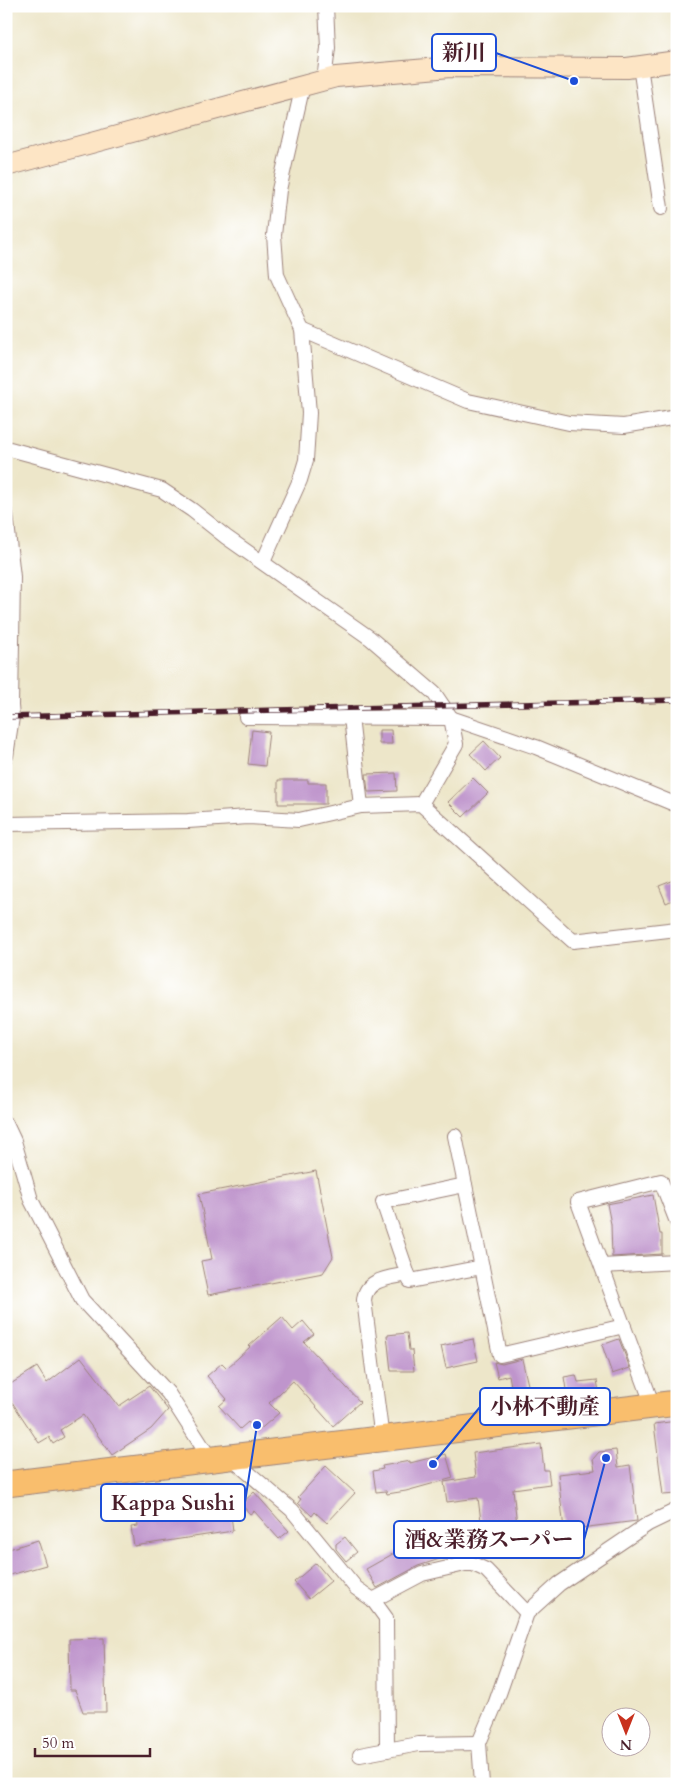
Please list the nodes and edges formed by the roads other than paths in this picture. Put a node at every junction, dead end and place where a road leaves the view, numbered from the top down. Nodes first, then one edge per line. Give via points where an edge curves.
1 (326, 6) edge
2 (677, 61) edge
3 (640, 66) junction
4 (324, 80) junction
5 (304, 85) junction
6 (6, 166) edge
7 (661, 208) dead end
8 (302, 330) junction
9 (677, 418) edge
10 (6, 448) edge
11 (6, 514) edge
12 (263, 562) junction
13 (9, 602) edge
14 (9, 671) edge
15 (246, 717) dead end
16 (351, 717) junction
17 (451, 718) junction
18 (6, 756) edge
19 (421, 804) junction
20 (677, 805) edge
21 (361, 806) junction
22 (6, 824) edge
23 (677, 929) edge
24 (6, 1124) edge
25 (455, 1136) dead end
26 (465, 1185) junction
27 (677, 1222) edge
28 (677, 1262) edge
29 (602, 1266) junction
30 (482, 1267) junction
31 (408, 1274) junction
32 (624, 1326) junction
33 (665, 1405) edge
34 (382, 1439) junction
35 (221, 1459) junction
36 (6, 1484) edge
37 (677, 1510) edge
38 (373, 1600) junction
39 (527, 1613) junction
40 (479, 1743) junction
41 (387, 1750) junction
42 (360, 1755) dead end
43 (482, 1784) edge

1 - 4 street via 328,48
2 - 3 street
3 - 4 street via 450,67 336,76
3 - 7 street
4 - 5 street
5 - 6 street
5 - 8 street via 279,190 274,235 277,274
8 - 9 street via 468,401 569,423 624,426
8 - 12 street via 309,413 306,460
10 - 12 street via 162,490
11 - 13 street via 13,577
12 - 17 street via 370,638 434,693
13 - 14 street
14 - 18 street via 12,717
15 - 16 street
16 - 17 street
16 - 21 street
17 - 19 street via 456,744
17 - 20 street via 536,747
19 - 21 street
19 - 23 street via 573,941
21 - 22 street via 299,820 248,817
24 - 35 street via 32,1200 82,1300 168,1392
25 - 26 street
26 - 30 street
26 - 31 street via 383,1202
27 - 29 street via 661,1181 578,1202
28 - 29 street
29 - 32 street
30 - 31 street via 410,1281
30 - 32 street via 500,1355
31 - 34 street via 375,1282 365,1292
32 - 33 street
33 - 34 highway
34 - 35 highway
35 - 36 highway
35 - 38 street via 292,1510 356,1588
37 - 39 street via 648,1524 560,1584
38 - 39 street via 422,1574 473,1564 486,1570
38 - 41 street via 386,1618
39 - 40 street
40 - 41 street via 419,1744
40 - 43 street
41 - 42 street

